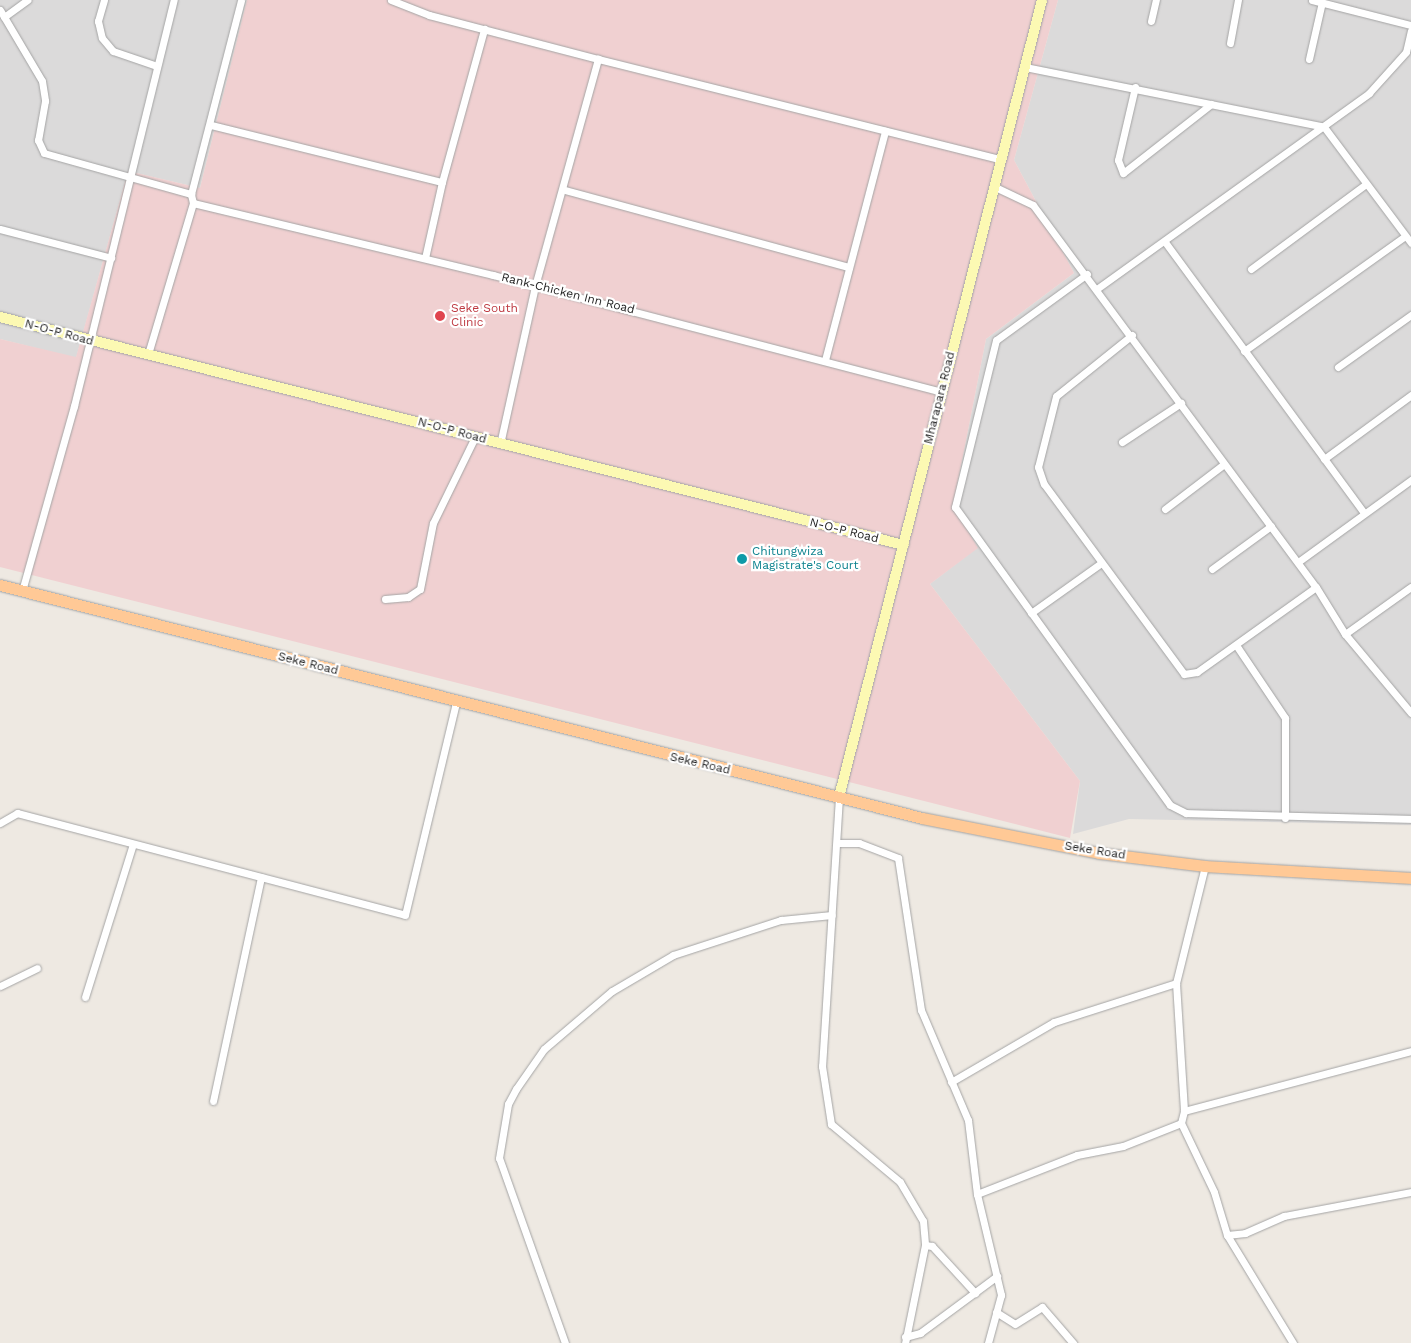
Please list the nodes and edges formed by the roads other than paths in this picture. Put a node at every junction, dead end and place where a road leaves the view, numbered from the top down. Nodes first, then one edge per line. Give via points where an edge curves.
1 (26, 0) edge
2 (104, 0) edge
3 (174, 0) edge
4 (241, 0) edge
5 (391, 0) edge
6 (1042, 0) edge
7 (1156, 0) edge
8 (1238, 0) edge
9 (1312, 0) edge
10 (1322, 2) junction
11 (0, 10) edge
12 (4, 17) junction
13 (1151, 21) dead end
14 (1411, 25) edge
15 (484, 29) junction
16 (1411, 31) edge
17 (1230, 43) dead end
18 (1408, 54) edge
19 (598, 59) junction
20 (1309, 60) dead end
21 (156, 66) junction
22 (1025, 67) junction
23 (1135, 87) junction
24 (1210, 104) junction
25 (211, 125) junction
26 (1324, 127) junction
27 (885, 131) junction
28 (1000, 159) junction
29 (131, 179) junction
30 (442, 182) junction
31 (1366, 184) junction
32 (993, 186) junction
33 (564, 190) junction
34 (190, 194) junction
35 (193, 204) junction
36 (0, 229) edge
37 (1406, 236) junction
38 (1165, 242) junction
39 (1411, 243) edge
40 (111, 258) junction
41 (424, 258) junction
42 (849, 267) junction
43 (1251, 269) dead end
44 (1087, 274) junction
45 (536, 286) junction
46 (1098, 288) junction
47 (1411, 315) edge
48 (0, 316) edge
49 (1132, 335) junction
50 (89, 341) junction
51 (1244, 351) junction
52 (148, 354) junction
53 (825, 360) junction
54 (1338, 367) dead end
55 (942, 392) junction
56 (1411, 394) edge
57 (1181, 403) junction
58 (474, 437) junction
59 (1122, 442) dead end
60 (500, 444) junction
61 (1324, 459) junction
62 (1224, 464) junction
63 (1411, 480) edge
64 (1165, 509) dead end
65 (1364, 513) junction
66 (1270, 526) junction
67 (904, 546) junction
68 (1298, 562) junction
69 (1101, 563) junction
70 (1212, 569) dead end
71 (0, 585) edge
72 (1411, 586) edge
73 (1316, 587) junction
74 (22, 591) junction
75 (385, 598) dead end
76 (1031, 613) junction
77 (1345, 634) junction
78 (1236, 645) junction
79 (456, 702) junction
80 (1411, 712) edge
81 (839, 797) junction
82 (1284, 818) junction
83 (1411, 819) edge
84 (0, 823) edge
85 (838, 842) junction
86 (133, 844) junction
87 (1205, 866) junction
88 (261, 877) junction
89 (1411, 878) edge
90 (832, 915) junction
91 (37, 968) dead end
92 (1176, 983) junction
93 (0, 986) edge
94 (85, 997) dead end
95 (1411, 1051) edge
96 (952, 1082) junction
97 (213, 1102) dead end
98 (1184, 1111) junction
99 (1180, 1124) junction
100 (1411, 1192) edge
101 (977, 1194) junction
102 (1227, 1235) junction
103 (925, 1246) junction
104 (997, 1276) junction
105 (975, 1292) junction
106 (996, 1312) junction
107 (905, 1340) edge
108 (565, 1343) edge
109 (988, 1343) edge
110 (1073, 1343) edge
111 (1293, 1343) edge

1 - 12 street
2 - 21 street via 98,21 102,38 112,51
3 - 21 street
4 - 25 street
5 - 15 street
6 - 22 street, Mharapara Road
7 - 13 street
8 - 17 street
9 - 10 street
10 - 14 street
10 - 20 street
11 - 12 street
12 - 29 street via 42,81 45,101 38,140 44,153
15 - 19 street
15 - 30 street
16 - 18 street
18 - 26 street via 1368,93
19 - 27 street
19 - 33 street
21 - 29 street
22 - 23 street
22 - 28 street, Mharapara Road
23 - 24 street
23 - 24 street via 1118,160 1123,173
24 - 26 street
25 - 30 street
25 - 34 street
26 - 31 street
26 - 38 street
27 - 28 street
27 - 42 street
28 - 32 street, Mharapara Road
29 - 34 street
29 - 40 street
30 - 41 street
31 - 37 street
31 - 43 street
32 - 44 street via 1033,205
32 - 55 street, Mharapara Road
33 - 42 street
33 - 45 street
34 - 35 street
35 - 41 street, Rank-Chicken Inn Road
35 - 52 street
36 - 40 street
37 - 39 street
37 - 51 street
38 - 46 street
38 - 51 street
40 - 50 street
41 - 45 street, Rank-Chicken Inn Road
42 - 53 street
44 - 46 street
44 - 76 street via 996,340 955,507
45 - 53 street, Rank-Chicken Inn Road
45 - 60 street
46 - 49 street
47 - 54 street
48 - 50 street, N-O-P Road
49 - 57 street
49 - 69 street via 1056,396 1038,467 1044,484
50 - 52 street, N-O-P Road
50 - 74 street
51 - 61 street
52 - 58 street, N-O-P Road
53 - 55 street, Rank-Chicken Inn Road
55 - 67 street, Mharapara Road
56 - 61 street
57 - 59 street
57 - 62 street
58 - 60 street, N-O-P Road
58 - 75 street via 433,523 420,589 408,597
60 - 67 street, N-O-P Road
61 - 65 street
62 - 64 street
62 - 66 street
63 - 65 street
65 - 68 street
66 - 68 street
66 - 70 street
67 - 81 street, Mharapara Road
68 - 73 street
69 - 76 street
69 - 78 street via 1184,674 1197,672
71 - 74 main road, Seke Road
72 - 77 street
73 - 77 street
73 - 78 street
74 - 79 main road, Seke Road
76 - 82 street via 1170,805 1186,813
77 - 80 street
78 - 82 street via 1285,718
79 - 81 main road, Seke Road
79 - 88 street via 405,915
81 - 85 street
81 - 87 main road, Seke Road via 922,818 1099,853
82 - 83 street
84 - 86 street via 17,813
85 - 90 street
85 - 96 street via 859,843 898,858 921,1010
86 - 88 street
86 - 94 street
87 - 89 main road, Seke Road
87 - 92 street
88 - 97 street
90 - 103 street via 822,1066 830,1124 900,1182 924,1221
90 - 108 street via 781,920 673,955 612,991 544,1049 516,1089 508,1104 500,1158
91 - 93 street
92 - 96 street via 1054,1022
92 - 98 street
95 - 98 street
96 - 101 street via 968,1120
98 - 99 street
99 - 101 street via 1123,1146 1077,1155
99 - 102 street via 1214,1192
100 - 102 street via 1284,1216 1245,1233
101 - 104 street
102 - 111 street
103 - 105 street via 932,1246
103 - 107 street
104 - 105 street
104 - 106 street via 1001,1295
105 - 107 street via 920,1333
106 - 109 street
106 - 110 street via 1015,1324 1042,1307

